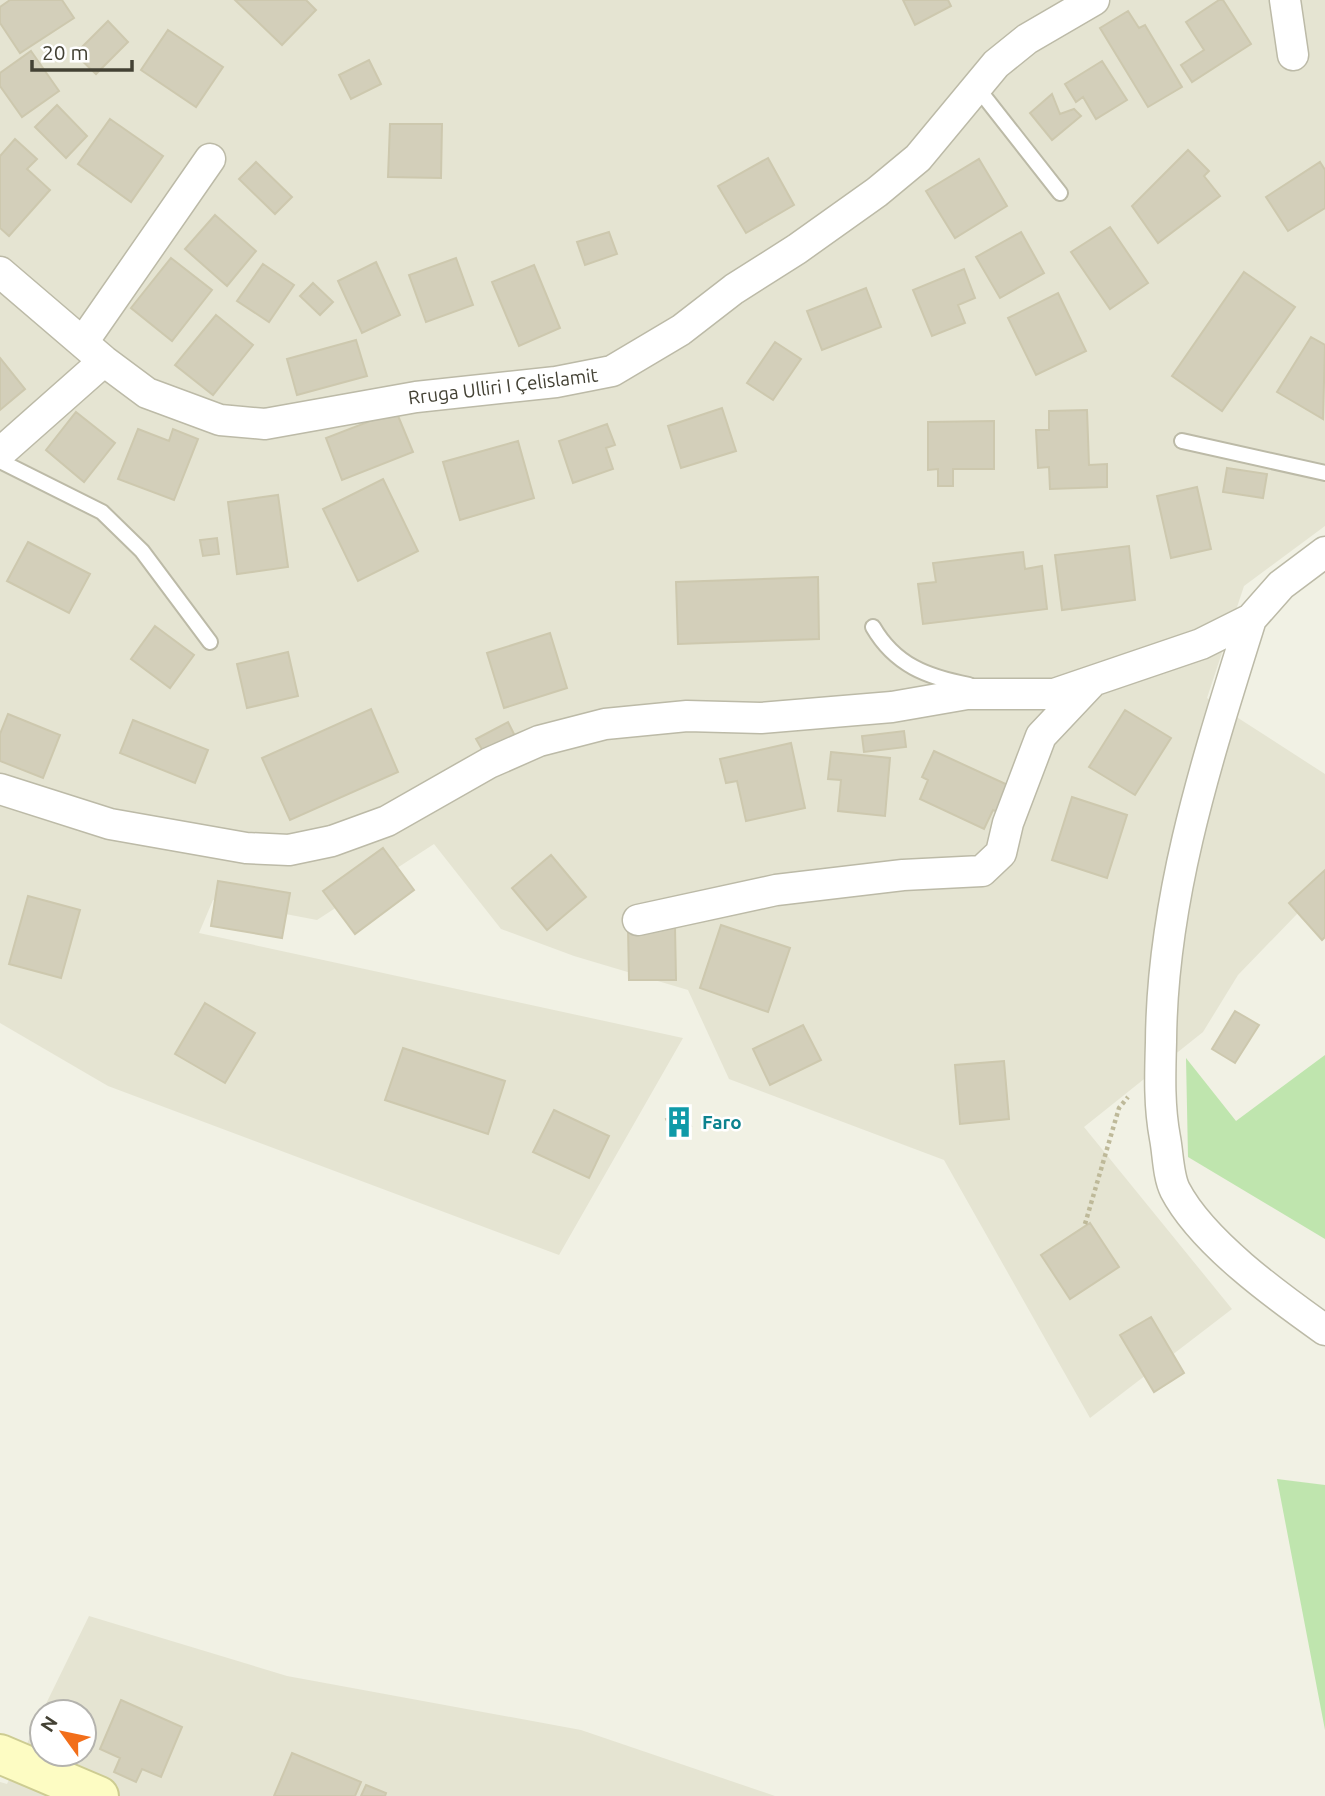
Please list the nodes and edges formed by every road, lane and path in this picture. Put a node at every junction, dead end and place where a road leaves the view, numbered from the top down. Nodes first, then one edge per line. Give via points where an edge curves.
1 (1094, 0) edge
2 (1285, 0) edge
3 (1293, 55) dead end
4 (976, 86) junction
5 (210, 159) dead end
6 (1060, 193) dead end
7 (0, 272) edge
8 (94, 351) junction
9 (1182, 441) dead end
10 (0, 453) edge
11 (0, 461) edge
12 (1325, 473) edge
13 (1325, 552) edge
14 (1251, 619) junction
15 (873, 627) dead end
16 (210, 642) dead end
17 (1091, 682) junction
18 (1021, 695) junction
19 (0, 789) edge
20 (638, 920) dead end
21 (1161, 1054) junction
22 (1085, 1224) dead end
23 (1325, 1330) edge
24 (0, 1754) edge
25 (99, 1796) edge

1 - 4 street, Rruga Ulliri I Çelislamit via 1027,39
2 - 3 street
4 - 6 lane
4 - 8 street, Rruga Ulliri I Çelislamit via 918,158 877,192 681,330 612,371 556,382 416,397 265,424 220,420 177,407 147,393
5 - 8 street
7 - 8 street, Rruga Ulliri I Çelislamit
8 - 10 street
9 - 12 lane
11 - 16 lane via 102,512 142,551
13 - 14 street via 1281,585
14 - 17 street via 1201,644
14 - 21 street via 1196,794 1180,868 1161,989
15 - 18 lane via 884,646 907,666 937,678
17 - 18 street via 1054,694
17 - 20 street via 1041,736 1001,853 982,871 917,873 776,890
18 - 19 street via 967,694 892,707 775,718 687,716 605,724 539,741 489,763 387,821 332,841 289,850 246,848 110,824
21 - 22 path via 1119,1108
21 - 23 street via 1160,1111 1174,1188 1210,1235 1280,1298
24 - 25 main road

